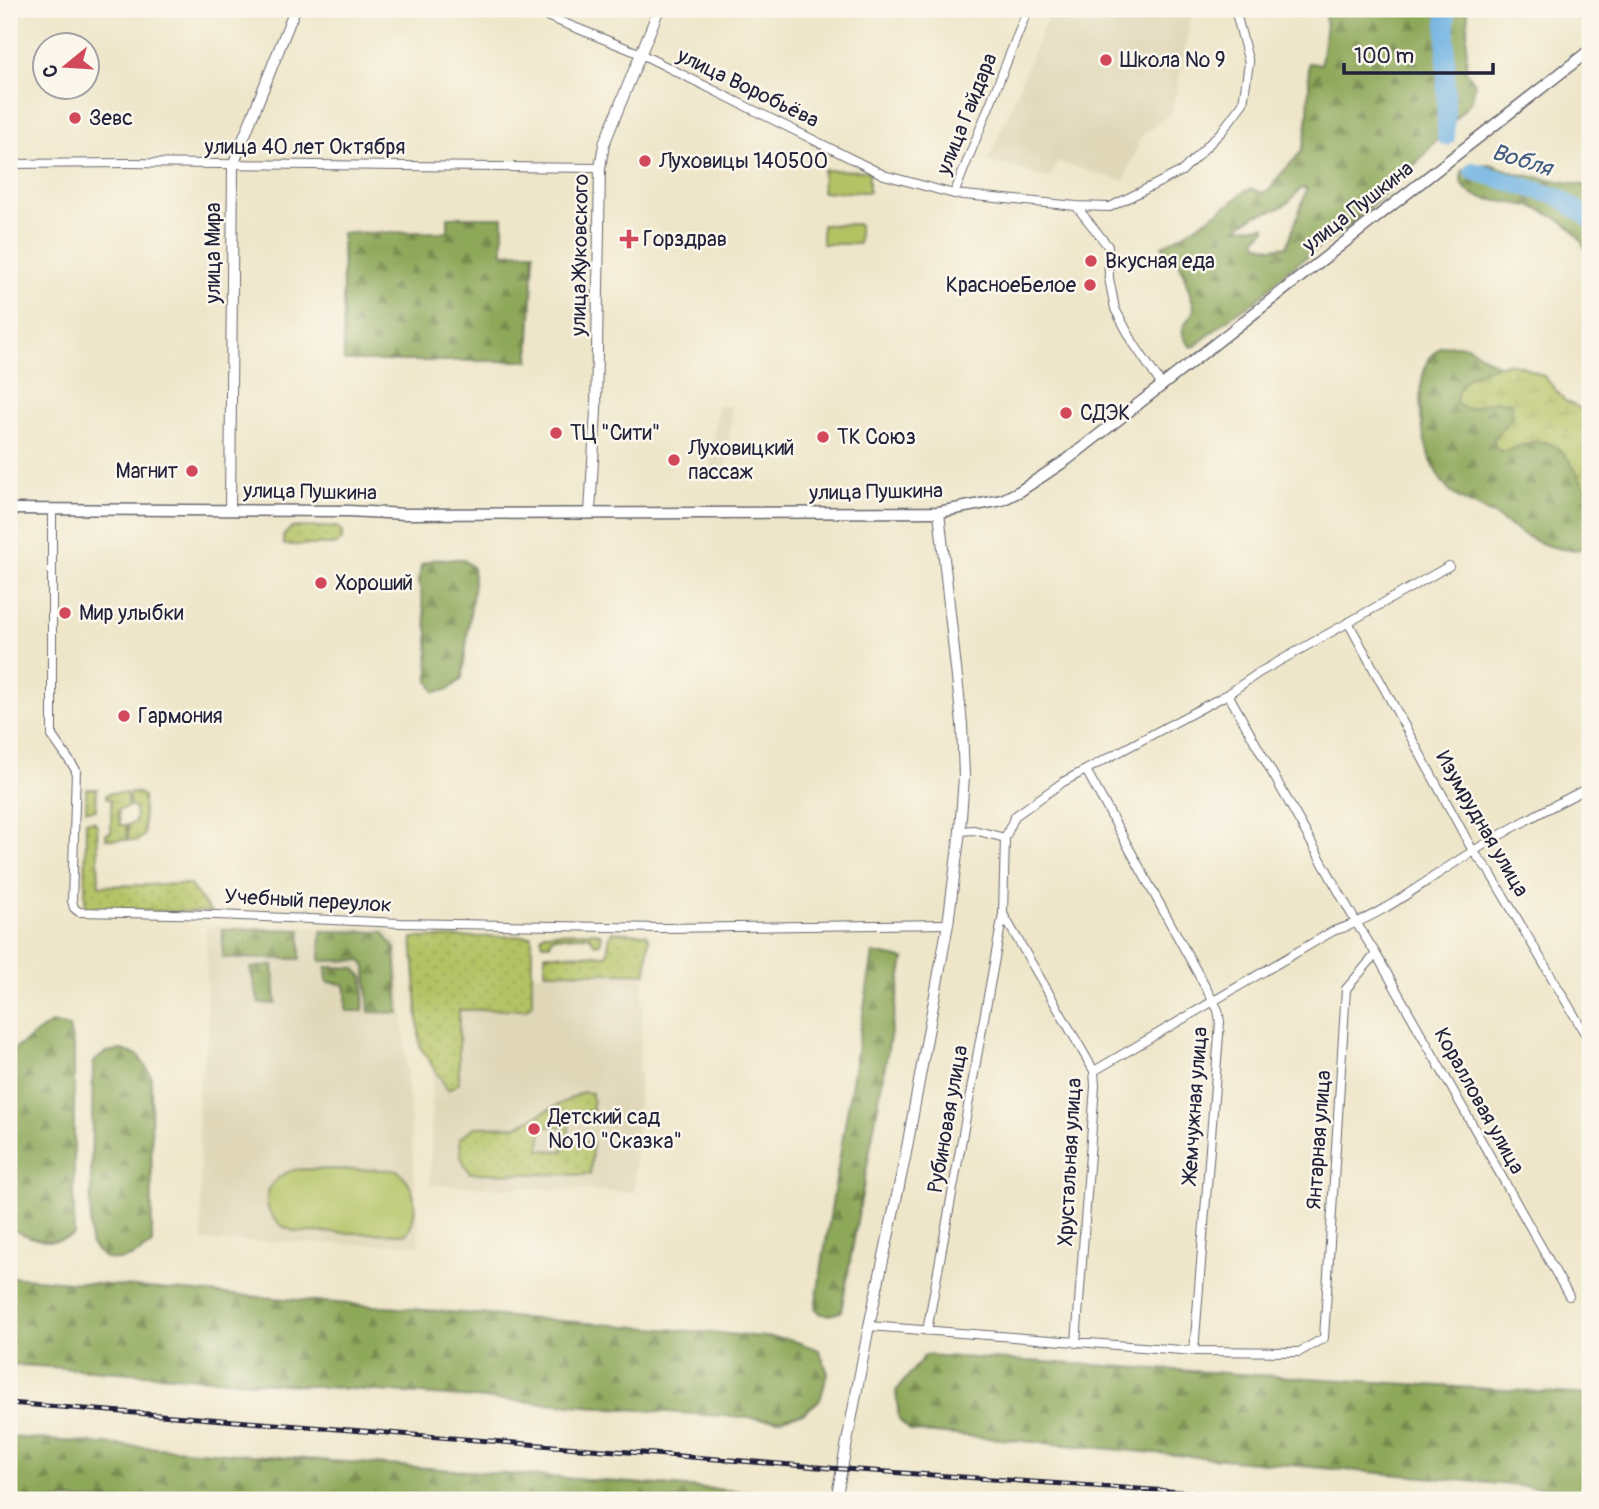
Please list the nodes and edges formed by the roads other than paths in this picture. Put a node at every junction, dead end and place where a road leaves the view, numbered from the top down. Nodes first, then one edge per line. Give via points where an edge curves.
1 (295, 9) edge
2 (528, 9) edge
3 (659, 9) edge
4 (1028, 9) edge
5 (1236, 9) edge
6 (1590, 50) edge
7 (641, 54) junction
8 (9, 164) edge
9 (233, 165) junction
10 (600, 168) junction
11 (954, 194) junction
12 (1076, 205) junction
13 (1161, 384) junction
14 (9, 509) edge
15 (52, 509) junction
16 (230, 510) junction
17 (590, 512) junction
18 (939, 512) junction
19 (1448, 566) dead end
20 (1348, 622) junction
21 (1228, 694) junction
22 (1086, 770) junction
23 (1590, 786) edge
24 (960, 831) junction
25 (1005, 838) junction
26 (1473, 851) junction
27 (1003, 914) junction
28 (948, 924) junction
29 (1357, 925) junction
30 (1376, 954) junction
31 (1215, 1001) junction
32 (1590, 1042) edge
33 (1094, 1071) junction
34 (1569, 1296) dead end
35 (869, 1326) junction
36 (927, 1331) junction
37 (1076, 1343) junction
38 (1194, 1351) junction
39 (836, 1500) edge

1 - 9 street, улица Мира
2 - 7 street, улица Воробьёва
3 - 7 street, улица Жуковского
4 - 11 street, улица Гайдара
5 - 12 street, улица Воробьёва via 1249,63 1244,103 1222,131 1182,171 1110,206
6 - 13 main road, улица Пушкина
7 - 10 street, улица Жуковского via 604,144
7 - 11 street, улица Воробьёва via 884,175
8 - 9 street, улица 40 лет Октября
9 - 10 street, улица 40 лет Октября
9 - 16 street, улица Мира
10 - 17 street, улица Жуковского
11 - 12 street, улица Воробьёва
12 - 13 street via 1108,246 1115,309
13 - 18 main road, улица Пушкина via 1068,459 1020,491
14 - 15 main road, улица Пушкина
15 - 16 main road, улица Пушкина
15 - 28 street, Учебный переулок via 52,736 76,770 72,901 79,912 662,928
16 - 17 main road, улица Пушкина
17 - 18 main road, улица Пушкина
18 - 24 street via 962,724
19 - 20 street
20 - 21 street
20 - 26 street, Изумрудная улица
21 - 22 street
21 - 29 street
22 - 25 street via 1015,816
22 - 31 street, Жемчужная улица
23 - 26 street
24 - 25 street
24 - 28 street
25 - 27 street
26 - 29 street
26 - 32 street, Изумрудная улица
27 - 33 street, Хрустальная улица
27 - 36 street, Рубиновая улица
28 - 35 street
29 - 30 street, Коралловая улица
29 - 31 street via 1334,931
30 - 34 street, Коралловая улица
30 - 38 street, Янтарная улица via 1346,989 1324,1338 1299,1352
31 - 33 street
31 - 38 street, Жемчужная улица via 1220,1022
33 - 37 street, Хрустальная улица
35 - 36 street
35 - 39 street
36 - 37 street
37 - 38 street

